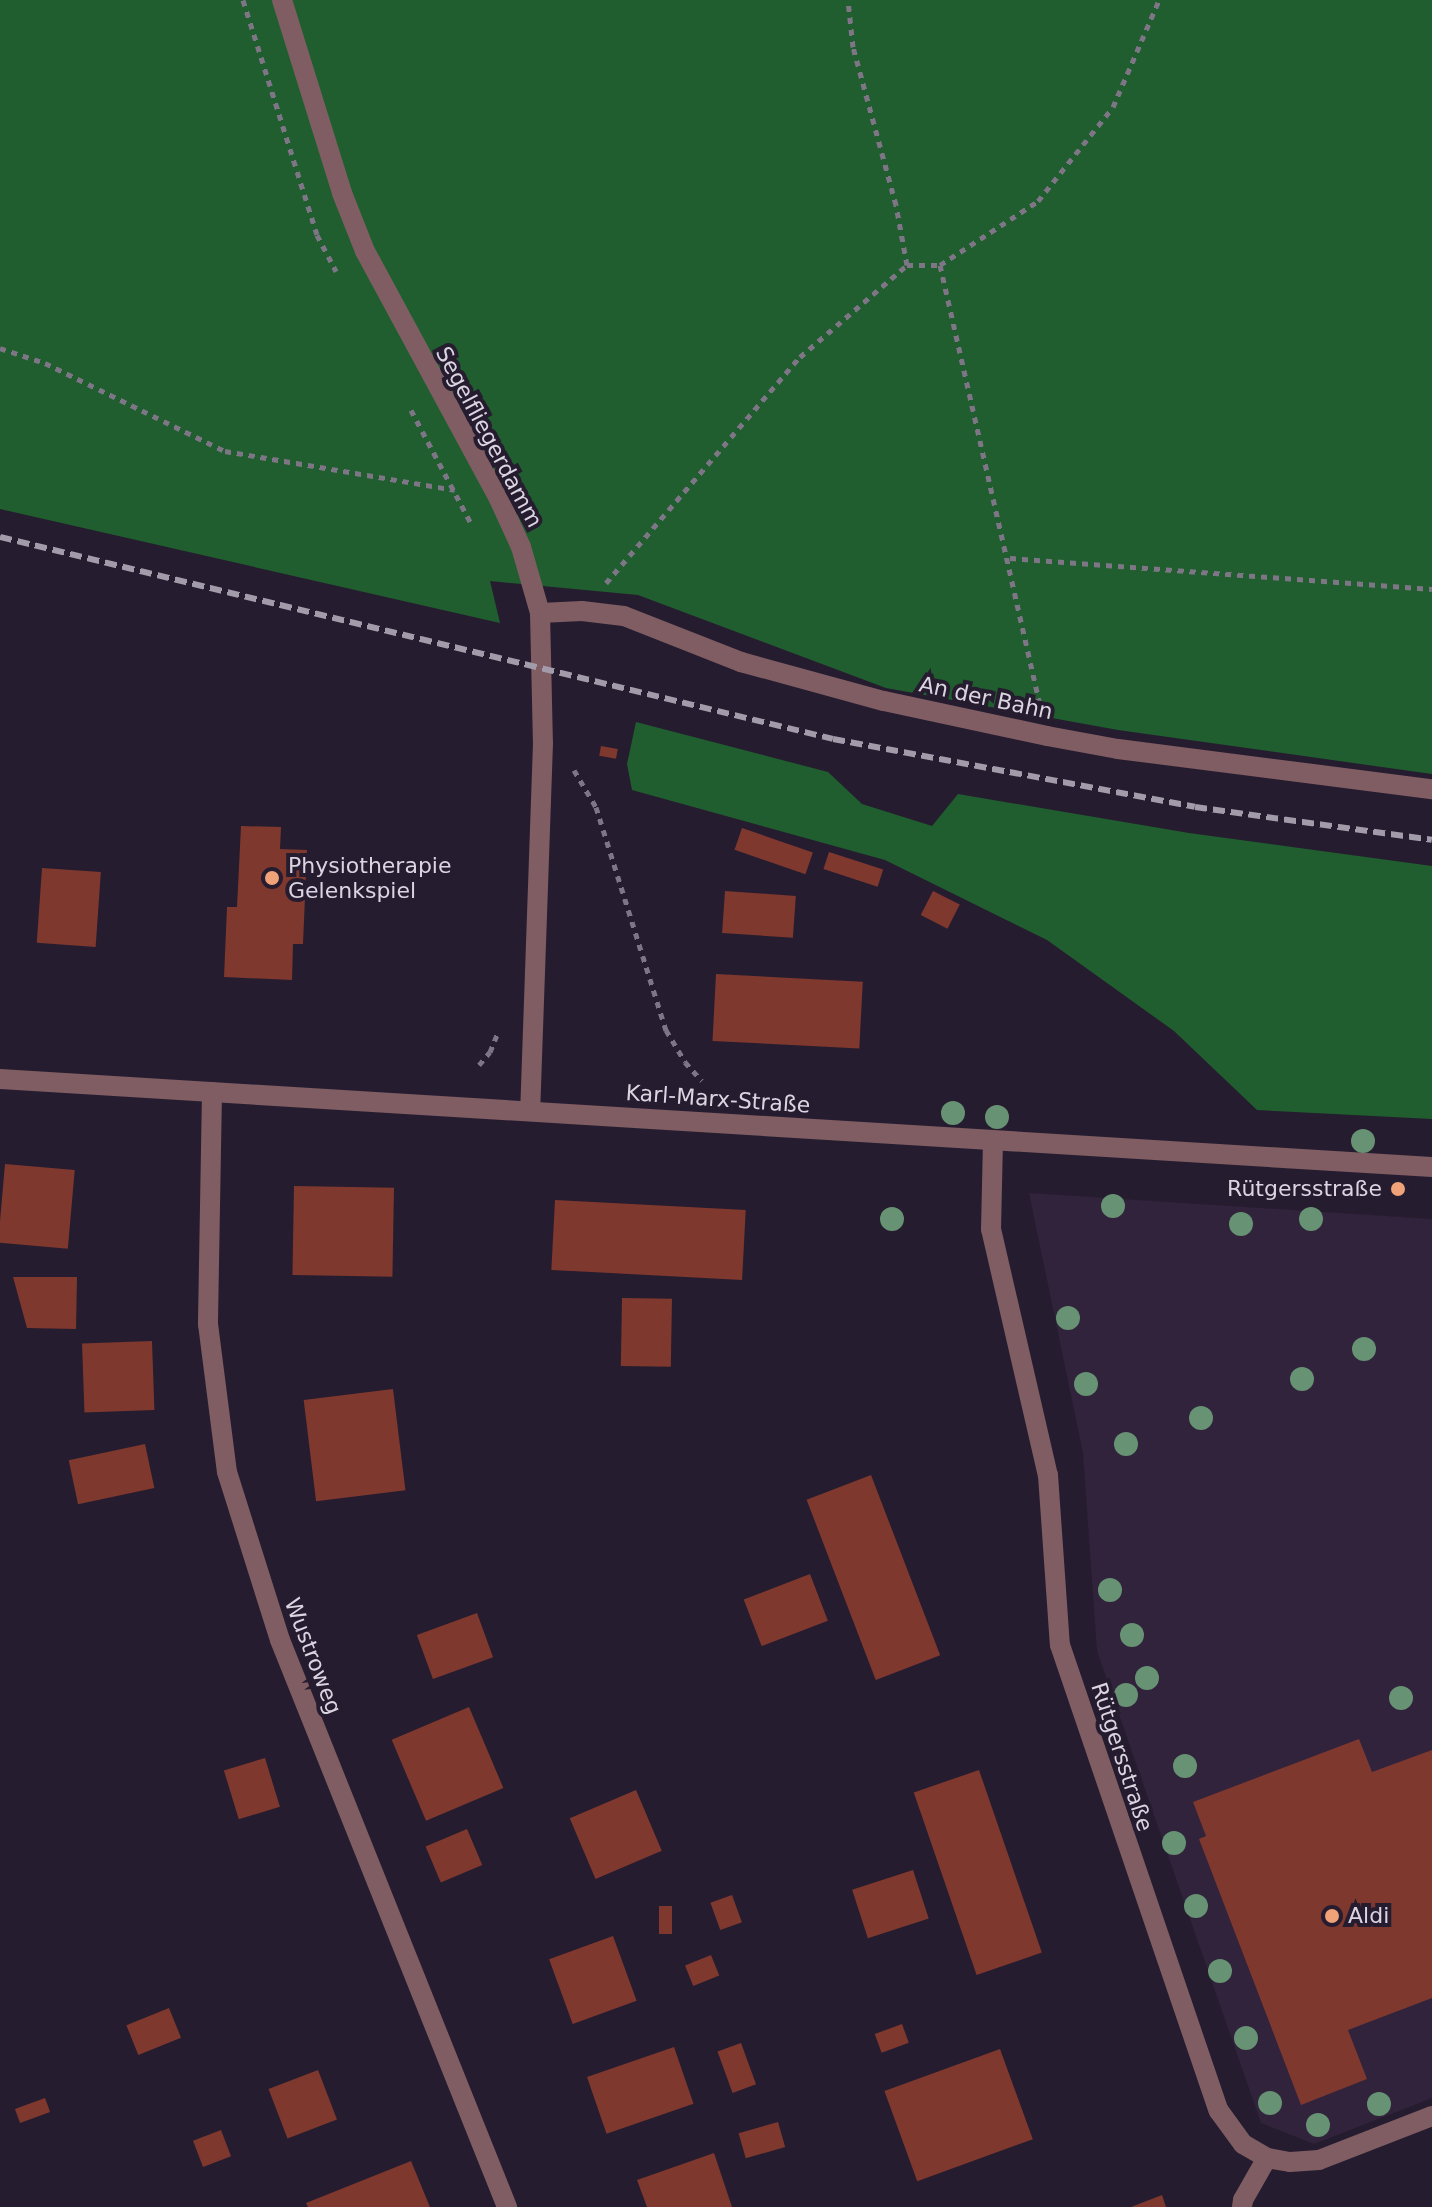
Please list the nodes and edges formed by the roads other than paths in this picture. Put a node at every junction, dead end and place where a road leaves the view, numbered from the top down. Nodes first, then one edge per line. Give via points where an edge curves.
1 (282, 0) edge
2 (540, 613) junction
3 (1432, 789) edge
4 (0, 1079) edge
5 (212, 1092) junction
6 (530, 1111) junction
7 (993, 1141) junction
8 (1432, 1167) edge
9 (1432, 2116) edge
10 (1267, 2158) junction
11 (507, 2207) edge
12 (1242, 2207) edge

1 - 2 street, Segelfliegerdamm via 365,251 499,499 521,547
2 - 3 street, An der Bahn via 624,616 741,662 1047,736
2 - 6 street, Segelfliegerdamm via 543,743
4 - 5 street, Karl-Marx-Straße
5 - 6 street, Karl-Marx-Straße
5 - 11 street, Wustroweg via 208,1324 227,1472 280,1640
6 - 7 street, Karl-Marx-Straße
7 - 8 street, Karl-Marx-Straße
7 - 10 street, Rütgersstraße via 991,1229 1048,1475 1060,1645 1219,2111 1243,2144
9 - 10 street via 1319,2160
10 - 12 street

